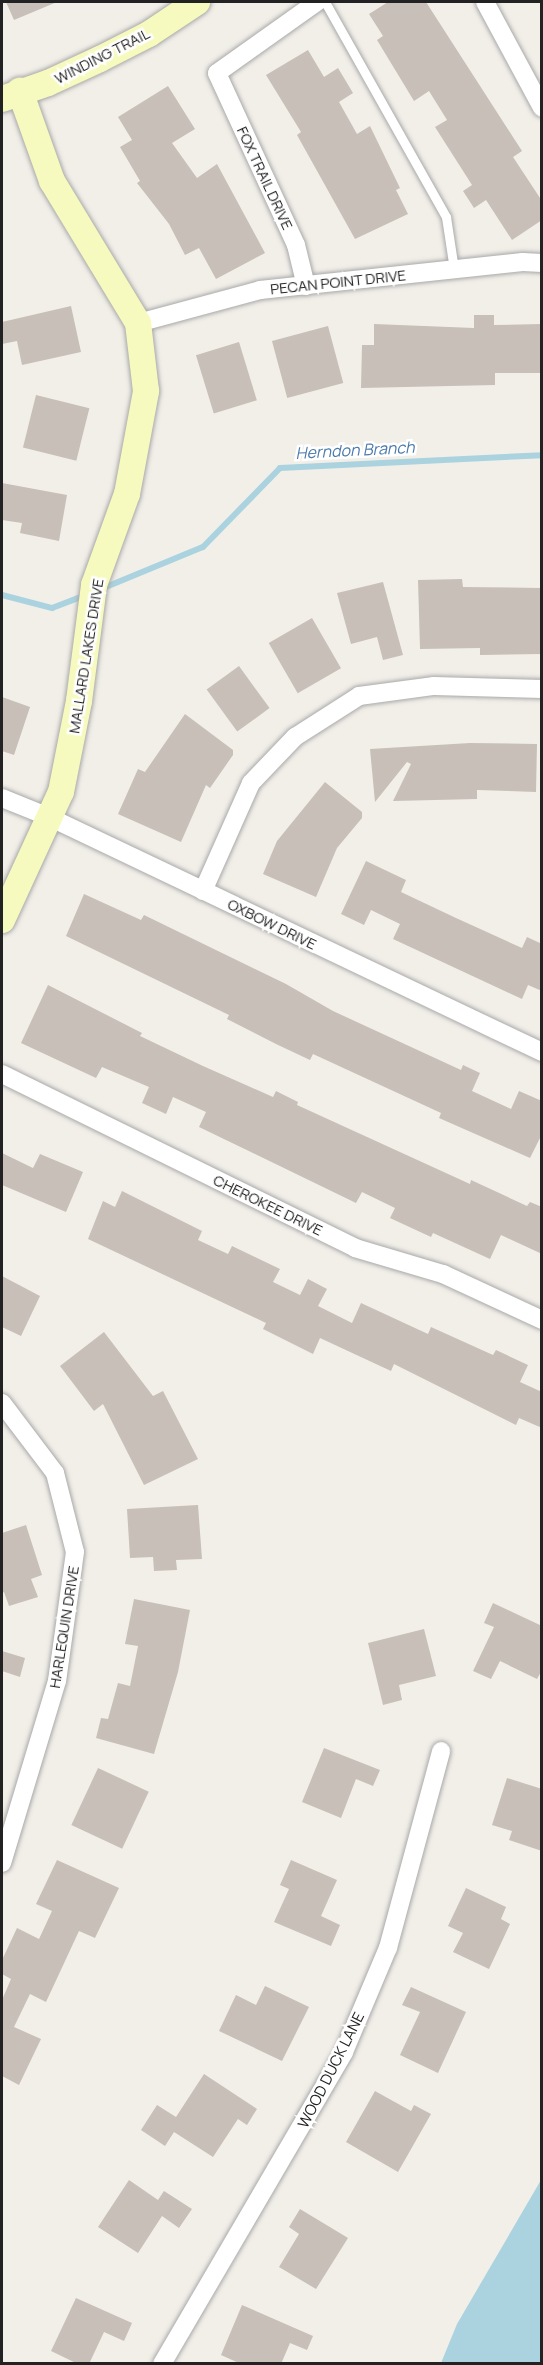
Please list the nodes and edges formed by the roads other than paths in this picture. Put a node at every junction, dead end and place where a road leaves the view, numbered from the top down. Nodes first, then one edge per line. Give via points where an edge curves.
1 (197, 2) edge
2 (317, 2) edge
3 (325, 2) edge
4 (485, 2) edge
5 (11, 95) edge
6 (542, 108) edge
7 (542, 263) edge
8 (453, 269) junction
9 (306, 286) junction
10 (138, 323) junction
11 (542, 688) edge
12 (2, 798) edge
13 (50, 817) junction
14 (204, 891) junction
15 (2, 920) edge
16 (542, 1052) edge
17 (2, 1074) edge
18 (542, 1320) edge
19 (2, 1403) edge
20 (441, 1751) dead end
21 (2, 1863) edge
22 (162, 2364) edge

1 - 5 street, WINDING TRAIL via 119,49 48,83
2 - 9 street, FOX TRAIL DRIVE via 217,73 296,246
3 - 8 lane via 446,217
4 - 6 street
5 - 10 street, MALLARD LAKES DRIVE via 52,181
7 - 8 street, PECAN POINT DRIVE
8 - 9 street, PECAN POINT DRIVE
9 - 10 street, PECAN POINT DRIVE via 260,290
10 - 13 street, MALLARD LAKES DRIVE via 146,390 127,494 94,585 79,701 61,792
11 - 14 street via 434,686 359,696 295,737 251,783
12 - 13 street, OXBOW DRIVE
13 - 14 street, OXBOW DRIVE
13 - 15 street, MALLARD LAKES DRIVE
14 - 16 street, OXBOW DRIVE
17 - 18 street, CHEROKEE DRIVE via 356,1248 443,1274
19 - 21 street, HARLEQUIN DRIVE via 55,1473 75,1552 57,1681
20 - 22 street, WOOD DUCK LANE via 388,1948 344,2052

